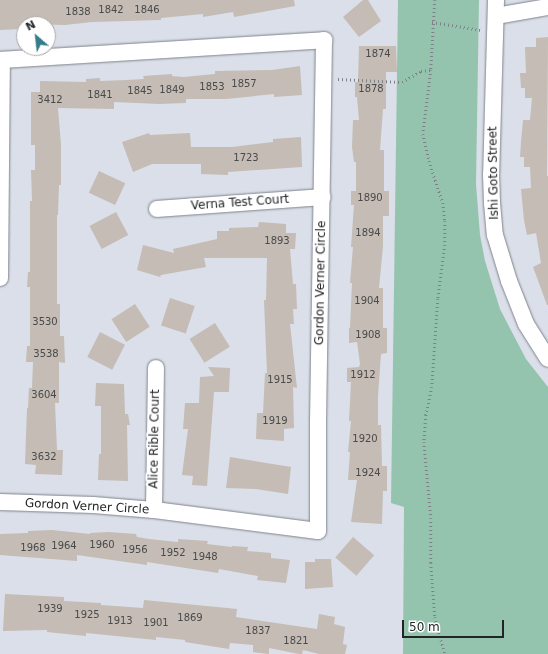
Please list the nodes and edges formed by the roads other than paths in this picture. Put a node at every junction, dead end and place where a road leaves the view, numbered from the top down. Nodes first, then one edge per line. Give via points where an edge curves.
1 (496, 0) edge
2 (548, 7) edge
3 (496, 24) junction
4 (1, 60) edge
5 (322, 197) junction
6 (157, 209) dead end
7 (0, 218) edge
8 (0, 278) edge
9 (548, 359) edge
10 (156, 368) dead end
11 (0, 502) edge
12 (154, 510) junction

1 - 3 street, Ishi Goto Street
2 - 3 street
3 - 9 street, Ishi Goto Street via 491,174 495,235 526,324
4 - 5 street, Gordon Verner Circle via 324,40
4 - 7 street
5 - 6 street, Verna Test Court
5 - 12 street, Gordon Verner Circle via 318,530
7 - 8 street
10 - 12 street, Alice Rible Court
11 - 12 street, Gordon Verner Circle

